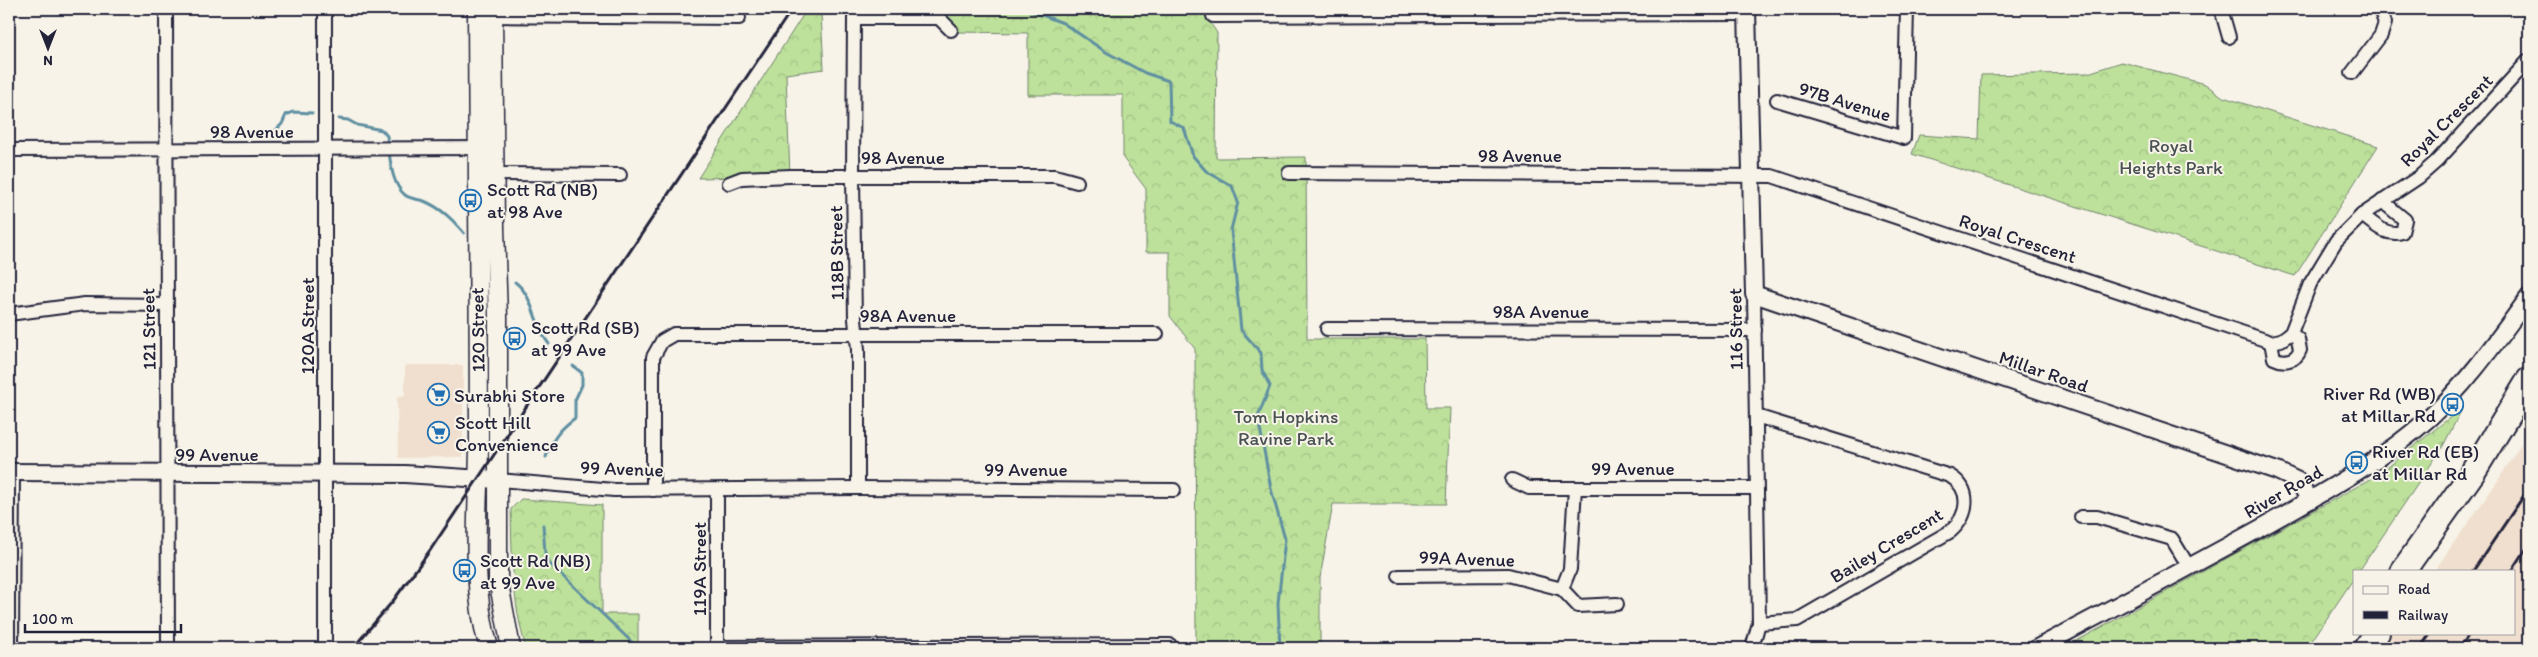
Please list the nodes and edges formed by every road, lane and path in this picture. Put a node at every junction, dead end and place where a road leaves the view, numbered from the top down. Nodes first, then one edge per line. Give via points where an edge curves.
1 (166, 9) edge
2 (325, 9) edge
3 (1907, 9) edge
4 (2221, 9) edge
5 (2380, 9) edge
6 (1746, 11) edge
7 (1213, 12) edge
8 (485, 13) edge
9 (739, 18) dead end
10 (951, 30) dead end
11 (2229, 37) dead end
12 (2529, 60) edge
13 (2352, 73) dead end
14 (1776, 100) dead end
15 (486, 148) junction
16 (9, 150) edge
17 (326, 150) junction
18 (166, 151) junction
19 (1290, 173) dead end
20 (495, 174) junction
21 (1751, 174) junction
22 (620, 175) dead end
23 (853, 176) junction
24 (1076, 182) dead end
25 (729, 183) dead end
26 (2382, 200) junction
27 (2362, 215) junction
28 (1754, 294) junction
29 (2529, 297) edge
30 (166, 305) junction
31 (9, 314) edge
32 (1328, 329) dead end
33 (1755, 330) junction
34 (2291, 333) junction
35 (856, 334) junction
36 (1157, 334) dead end
37 (2271, 342) junction
38 (2529, 380) edge
39 (2529, 408) edge
40 (1756, 416) junction
41 (11, 472) edge
42 (169, 474) junction
43 (326, 474) junction
44 (478, 479) junction
45 (498, 480) junction
46 (1512, 480) dead end
47 (858, 488) junction
48 (1575, 488) junction
49 (1756, 488) junction
50 (653, 490) junction
51 (717, 490) junction
52 (1174, 490) dead end
53 (2310, 500) junction
54 (2081, 517) dead end
55 (2189, 567) junction
56 (2405, 570) edge
57 (2422, 570) edge
58 (1399, 576) dead end
59 (1562, 588) junction
60 (1617, 604) dead end
61 (1759, 623) junction
62 (2358, 634) edge
63 (2376, 634) edge
64 (325, 643) dead end
65 (1170, 645) dead end
66 (717, 647) edge
67 (12, 648) edge
68 (168, 648) edge
69 (489, 648) edge
70 (511, 648) edge
71 (1752, 648) edge
72 (2037, 648) edge
73 (2349, 648) edge
74 (2366, 648) edge

1 - 18 street, 121 Street
2 - 17 street, 120A Street
3 - 14 street, 97B Avenue via 1904,138
4 - 11 street
5 - 13 street via 2385,23 2381,36
6 - 7 street
6 - 21 street, 116 Street
8 - 9 street
8 - 15 main road, 120 Street
10 - 23 street, 118B Street via 939,18 854,18
12 - 26 street, Royal Crescent via 2437,161 2419,177
15 - 17 street, 98 Avenue
15 - 20 main road, 120 Street
15 - 44 main road, 120 Street
16 - 18 street, 98 Avenue
17 - 18 street, 98 Avenue
17 - 43 street, 120A Street
18 - 30 street, 121 Street
19 - 21 street, 98 Avenue
20 - 22 street
20 - 45 main road, 120 Street
21 - 28 street, 116 Street
21 - 37 street, Royal Crescent via 1772,176
23 - 24 street, 98 Avenue via 1055,176
23 - 25 street, 98 Avenue via 742,178
23 - 35 street, 118B Street
26 - 27 street, Royal Crescent
26 - 27 street via 2405,220 2402,232 2387,232
27 - 34 street, Royal Crescent via 2336,241 2315,275
28 - 33 street, 116 Street
28 - 53 street, Millar Road via 2286,474 2298,481
29 - 53 street, River Road via 2484,357 2429,419 2384,454
30 - 31 street via 85,304
30 - 42 street, 121 Street
32 - 33 street, 98A Avenue
33 - 40 street, 116 Street
34 - 37 street
34 - 37 street via 2298,339 2300,350 2295,358 2288,361 2274,358
35 - 36 street, 98A Avenue
35 - 47 street, 118B Street
35 - 50 street, 98A Avenue via 674,334 662,341 655,350 652,368
38 - 56 highway via 2473,472
39 - 57 highway
40 - 49 street, 116 Street
40 - 61 street, Bailey Crescent via 1950,476 1963,488 1966,501 1962,518 1952,531 1797,620
41 - 42 street, 99 Avenue
41 - 67 street
42 - 43 street, 99 Avenue
42 - 68 street, 121 Street
43 - 44 street, 99 Avenue via 404,474
43 - 64 street, 120A Street
44 - 45 street, 99 Avenue
44 - 69 main road, 120 Street via 479,595
45 - 50 street, 99 Avenue via 602,490
45 - 70 main road, 120 Street via 498,579
46 - 48 street, 99 Avenue via 1529,488
47 - 51 street, 99 Avenue
47 - 52 street, 99 Avenue
48 - 49 street, 99 Avenue
48 - 59 street via 1570,568
49 - 61 street, 116 Street
50 - 51 street, 99 Avenue
51 - 66 street, 119A Street
53 - 55 street, River Road
54 - 55 street via 2097,517 2172,539
55 - 72 street, River Road
58 - 59 street, 99A Avenue via 1508,575
59 - 60 street via 1578,606
61 - 71 street, 116 Street
62 - 73 highway
63 - 74 highway
65 - 66 street

